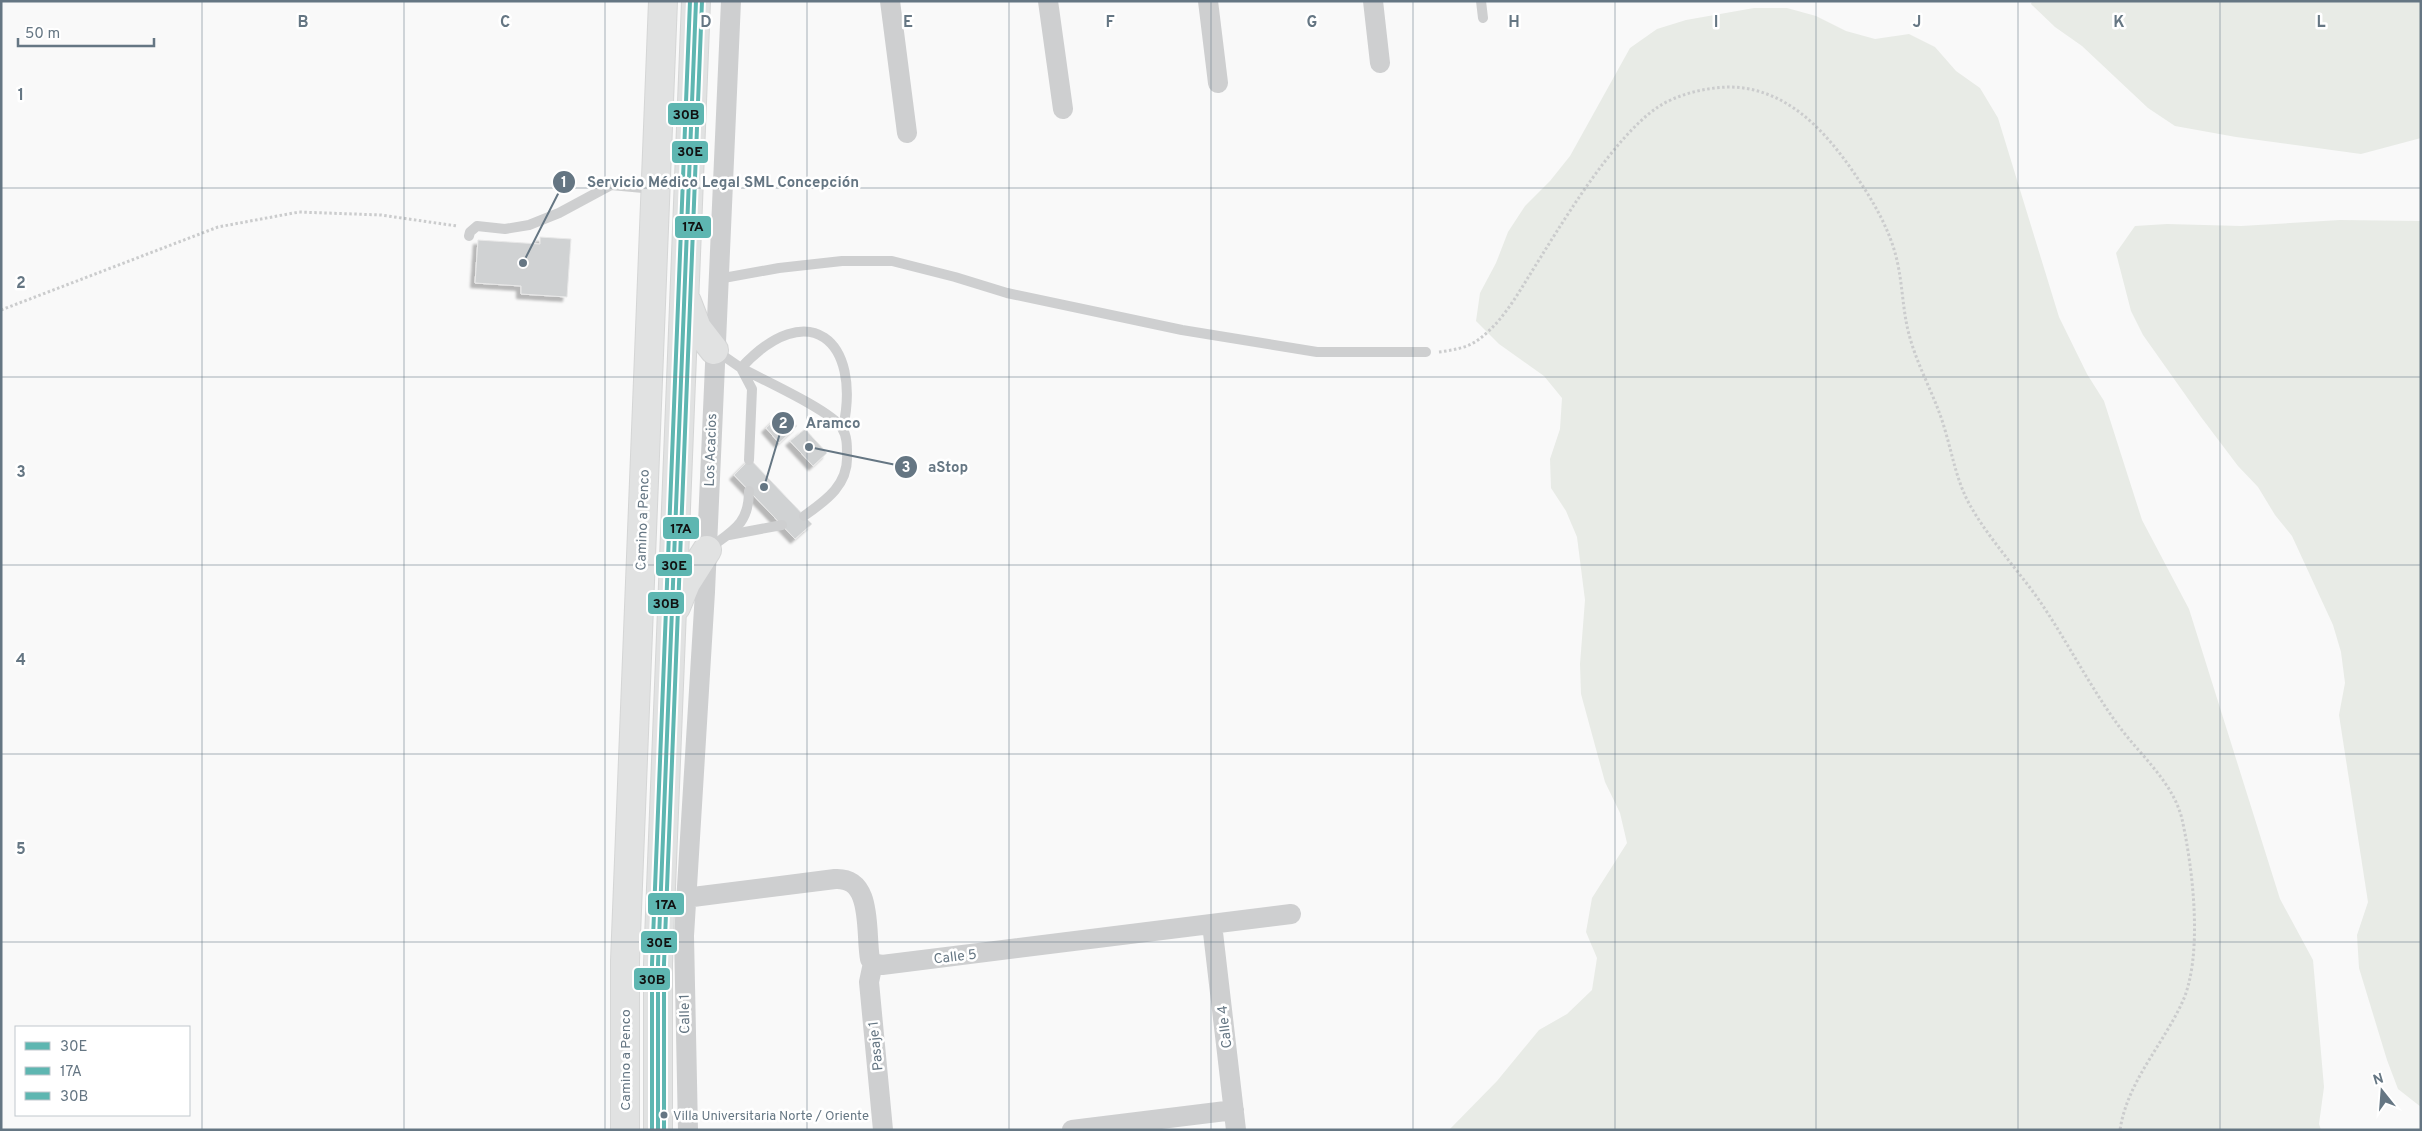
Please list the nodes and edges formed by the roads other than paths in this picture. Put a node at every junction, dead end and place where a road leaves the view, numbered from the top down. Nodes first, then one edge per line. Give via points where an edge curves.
1 (663, 1) edge
2 (696, 1) edge
3 (731, 1) edge
4 (890, 1) edge
5 (1048, 1) edge
6 (1208, 1) edge
7 (1373, 1) edge
8 (1480, 1) edge
9 (1483, 18) dead end
10 (1380, 63) dead end
11 (1218, 83) dead end
12 (1063, 108) dead end
13 (906, 133) dead end
14 (655, 189) junction
15 (471, 232) road end
16 (718, 279) junction
17 (684, 291) junction
18 (714, 350) junction
19 (1426, 352) road end
20 (741, 368) junction
21 (843, 428) junction
22 (750, 460) dead end
23 (749, 491) dead end
24 (804, 516) dead end
25 (782, 525) dead end
26 (716, 543) junction
27 (671, 617) junction
28 (685, 898) junction
29 (1291, 914) dead end
30 (1212, 924) junction
31 (873, 963) junction
32 (1234, 1110) junction
33 (626, 1130) edge
34 (658, 1130) edge
35 (688, 1130) edge
36 (884, 1130) edge
37 (1072, 1130) edge
38 (1236, 1130) edge

1 - 14 highway, Camino a Penco
2 - 17 highway
3 - 16 street, Los Acacios
4 - 13 street
5 - 12 street
6 - 11 street
7 - 10 street
8 - 9 lane
14 - 15 lane via 611,186 529,225 505,229 481,226
14 - 33 highway, Camino a Penco via 625,961
16 - 18 street, Los Acacios
16 - 19 lane via 842,261 892,261 1007,294 1182,330 1317,352
17 - 18 highway via 697,328
17 - 27 highway
18 - 20 lane
18 - 26 street, Los Acacios
20 - 21 lane via 810,404
20 - 21 lane via 765,345 782,336 800,332 822,337 836,348 844,367 848,393
20 - 22 lane via 752,389
21 - 24 lane via 848,465 844,478 830,496
23 - 26 lane via 742,523
25 - 26 lane
26 - 27 highway via 686,583
26 - 28 street, Los Acacios
27 - 34 highway via 658,964
28 - 31 street via 846,880 856,885 862,895 869,954
28 - 35 street, Calle 1 via 683,975
29 - 30 street, Calle 5
30 - 31 street, Calle 5 via 882,965
30 - 32 street, Calle 4
31 - 36 street, Pasaje 1 via 869,982
32 - 37 street
32 - 38 street, Calle 4

